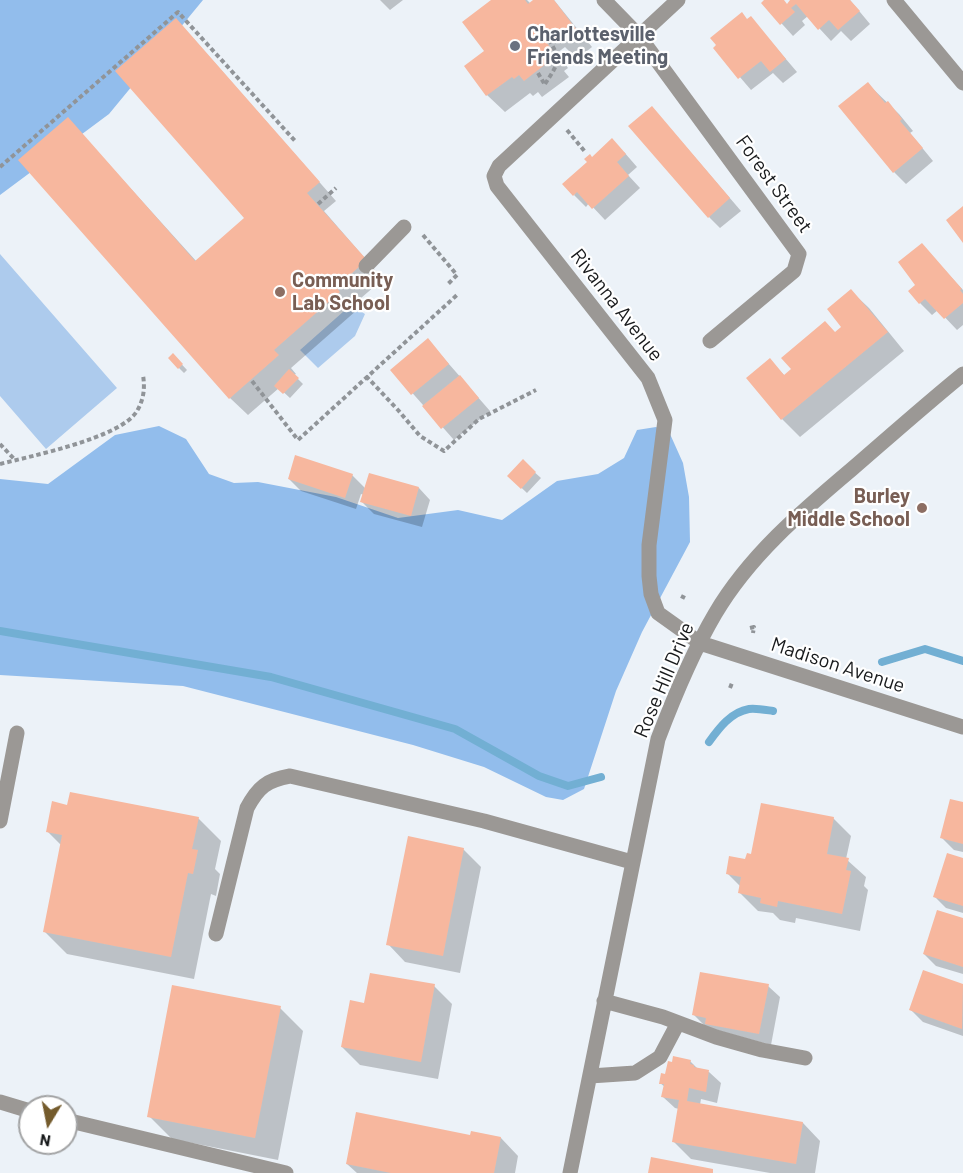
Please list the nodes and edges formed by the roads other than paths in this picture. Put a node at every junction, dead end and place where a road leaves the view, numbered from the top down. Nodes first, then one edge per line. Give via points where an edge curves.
1 (604, 0) edge
2 (678, 0) edge
3 (894, 0) edge
4 (639, 36) junction
5 (963, 82) edge
6 (404, 227) dead end
7 (366, 266) dead end
8 (710, 341) dead end
9 (963, 374) edge
10 (700, 643) junction
11 (963, 727) edge
12 (17, 733) dead end
13 (0, 821) edge
14 (632, 862) junction
15 (216, 934) dead end
16 (604, 1001) junction
17 (678, 1023) junction
18 (805, 1058) dead end
19 (590, 1076) junction
20 (0, 1102) edge
21 (18, 1107) edge
22 (78, 1122) edge
23 (286, 1173) edge
24 (570, 1173) edge

1 - 4 street
2 - 4 street
3 - 5 street
4 - 8 street, Forest Street via 799,254 794,271
4 - 10 street, Rivanna Avenue via 499,166 494,176 497,186 648,378 664,420 649,545 651,594 658,613
6 - 7 street
9 - 10 street, Rose Hill Drive via 788,524 750,566
10 - 11 street, Madison Avenue
10 - 14 street, Rose Hill Drive via 658,739
12 - 13 street
14 - 15 street via 484,821 290,776 272,779 255,792 247,808
14 - 16 street, Rose Hill Drive
16 - 17 street
16 - 19 street, Rose Hill Drive
17 - 18 street via 762,1050
17 - 19 street via 660,1057 635,1073
19 - 24 street, Rose Hill Drive
20 - 21 street
22 - 23 street

